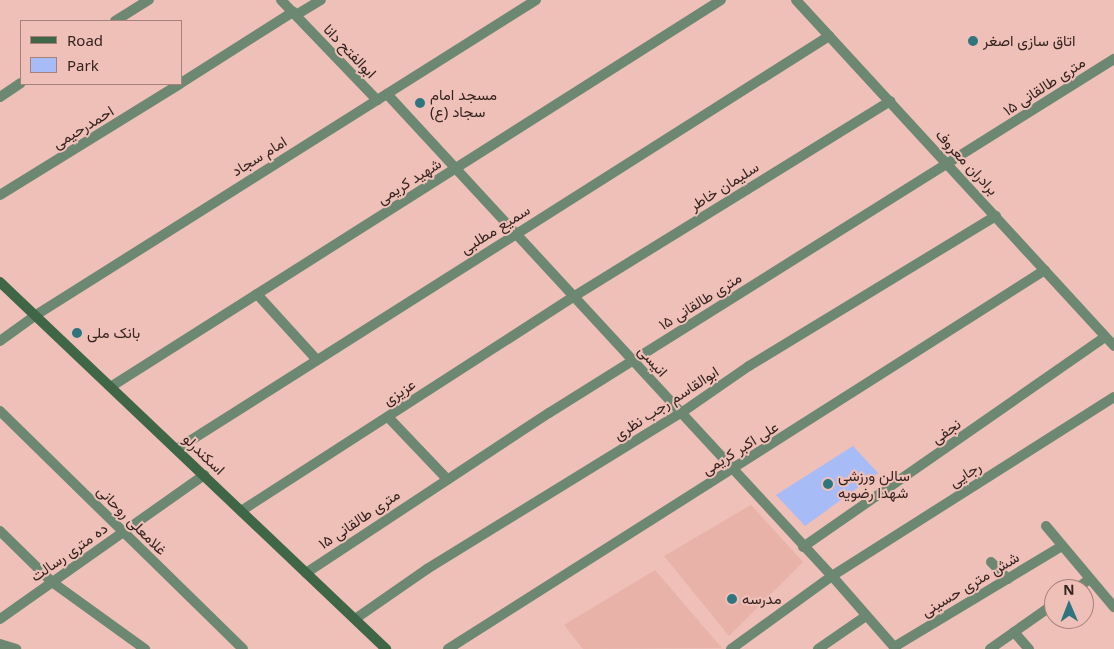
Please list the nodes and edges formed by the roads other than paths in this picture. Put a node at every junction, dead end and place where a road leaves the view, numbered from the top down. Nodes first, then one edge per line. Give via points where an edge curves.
1 (149, 0) edge
2 (282, 0) edge
3 (321, 0) edge
4 (536, 0) edge
5 (720, 0) edge
6 (796, 0) edge
7 (295, 14) junction
8 (117, 20) edge
9 (829, 36) junction
10 (1114, 59) edge
11 (182, 83) edge
12 (20, 84) edge
13 (179, 85) edge
14 (386, 94) junction
15 (0, 97) edge
16 (377, 100) junction
17 (890, 101) junction
18 (950, 165) junction
19 (456, 169) junction
20 (0, 195) edge
21 (996, 216) junction
22 (515, 234) junction
23 (1045, 270) junction
24 (0, 282) edge
25 (258, 294) junction
26 (573, 296) junction
27 (36, 315) junction
28 (1106, 337) junction
29 (0, 341) edge
30 (1114, 346) edge
31 (317, 360) junction
32 (633, 361) junction
33 (112, 386) junction
34 (1114, 397) edge
35 (0, 411) edge
36 (681, 414) junction
37 (388, 417) junction
38 (176, 450) junction
39 (733, 470) junction
40 (204, 475) junction
41 (447, 479) junction
42 (241, 511) junction
43 (1046, 526) dead end
44 (0, 531) edge
45 (123, 532) junction
46 (1062, 546) junction
47 (803, 548) junction
48 (992, 562) dead end
49 (306, 572) junction
50 (832, 576) junction
51 (1008, 579) junction
52 (1090, 579) edge
53 (52, 582) junction
54 (1094, 584) edge
55 (1114, 607) edge
56 (1044, 611) edge
57 (866, 616) junction
58 (0, 619) edge
59 (354, 619) junction
60 (1014, 632) junction
61 (0, 644) edge
62 (895, 648) edge
63 (16, 649) edge
64 (145, 649) edge
65 (243, 649) edge
66 (386, 649) edge
67 (448, 649) edge
68 (731, 649) edge
69 (818, 649) edge
70 (990, 649) edge
71 (1029, 649) edge

1 - 8 street
2 - 7 street, ابوالفتح دانا
3 - 7 street, احمدرحیمی
4 - 14 street, امام سجاد
5 - 19 street, شهید کریمی
6 - 9 street, برادران معروف
7 - 11 street, احمدرحیمی
7 - 16 street, ابوالفتح دانا
9 - 17 street, برادران معروف
9 - 22 street, سمیع مطلبی
10 - 18 street, ۱۵ متری طالقانی
12 - 15 street
13 - 20 street, احمدرحیمی
14 - 16 street, امام سجاد
14 - 19 street, انیسی
16 - 27 street, امام سجاد
17 - 18 street, برادران معروف
17 - 26 street, سلیمان خاطر
18 - 21 street, برادران معروف
18 - 32 street, ۱۵ متری طالقانی
19 - 22 street, انیسی
19 - 25 street, شهید کریمی
21 - 23 street, برادران معروف
21 - 36 street, ابوالقاسم رجب نظری via 757,361
22 - 26 street, انیسی
22 - 31 street, سمیع مطلبی
23 - 28 street, برادران معروف
23 - 39 street, علی اکبر کریمی
24 - 27 main road, اسکندرلو
25 - 31 street
25 - 33 street, شهید کریمی
26 - 32 street, انیسی
26 - 37 street, عزیزی
27 - 29 street, امام سجاد
27 - 33 main road, اسکندرلو
28 - 30 street, برادران معروف
28 - 47 street, نجفی
31 - 38 street, سمیع مطلبی
32 - 36 street, انیسی
32 - 41 street, ۱۵ متری طالقانی
33 - 38 main road, اسکندرلو
34 - 50 street, رجایی
35 - 45 street, غلامعلی روحانی
36 - 39 street, انیسی
36 - 59 street, ابوالقاسم رجب نظری via 427,569
37 - 41 street
37 - 42 street, عزیزی
38 - 40 main road, اسکندرلو
39 - 47 street, انیسی
39 - 67 street, علی اکبر کریمی
40 - 42 main road, اسکندرلو
40 - 45 street, ده متری رسالت
41 - 49 street, ۱۵ متری طالقانی
42 - 49 main road, اسکندرلو
43 - 46 street
44 - 53 street
45 - 53 street, ده متری رسالت
45 - 65 street, غلامعلی روحانی
46 - 51 street, شش متری حسینی
46 - 52 street
47 - 50 street, انیسی
48 - 51 street
49 - 59 main road, اسکندرلو
50 - 57 street, انیسی
50 - 68 street, رجایی
51 - 62 street, شش متری حسینی
53 - 58 street, ده متری رسالت
53 - 64 street
54 - 55 street
56 - 60 street
57 - 62 street, انیسی
57 - 69 street
59 - 66 main road, اسکندرلو
60 - 70 street
60 - 71 street
61 - 63 street

